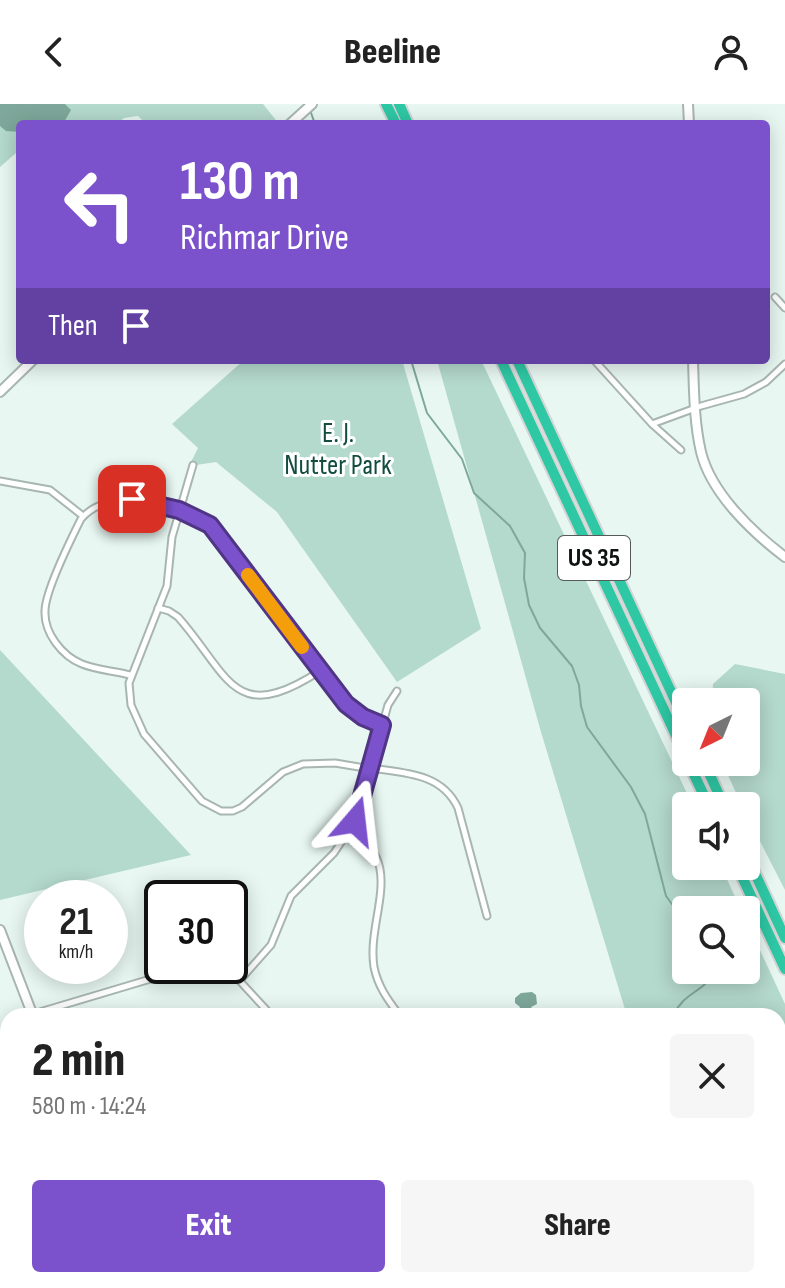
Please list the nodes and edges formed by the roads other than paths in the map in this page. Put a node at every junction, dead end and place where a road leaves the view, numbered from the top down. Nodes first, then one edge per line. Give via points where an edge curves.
1 (312, 104) edge
2 (294, 120) edge
3 (775, 297) dead end
4 (785, 308) edge
5 (29, 364) edge
6 (503, 364) edge
7 (519, 364) edge
8 (595, 364) edge
9 (693, 364) edge
10 (785, 364) edge
11 (0, 392) edge
12 (696, 410) junction
13 (652, 424) junction
14 (681, 450) dead end
15 (193, 465) dead end
16 (0, 481) edge
17 (179, 510) junction
18 (83, 516) junction
19 (785, 557) edge
20 (158, 608) junction
21 (320, 671) junction
22 (130, 675) junction
23 (397, 691) dead end
24 (672, 694) edge
25 (382, 725) junction
26 (672, 728) edge
27 (371, 769) junction
28 (349, 832) junction
29 (744, 880) edge
30 (758, 880) edge
31 (487, 916) dead end
32 (0, 930) edge
33 (785, 938) edge
34 (785, 969) edge
35 (248, 972) edge
36 (144, 981) edge
37 (245, 984) edge
38 (29, 1008) edge
39 (55, 1008) edge
40 (265, 1008) edge
41 (394, 1008) edge

1 - 2 street
3 - 4 street
5 - 11 street
6 - 26 highway, US 35
7 - 24 highway, US 35
8 - 13 street
9 - 12 street
10 - 12 street via 744,394
12 - 13 street
12 - 19 street via 702,454 715,483
13 - 14 street
15 - 17 street
16 - 18 street via 50,490
17 - 18 street via 123,499 103,503
17 - 20 street
17 - 21 street via 213,528
18 - 22 street via 47,599 46,625 74,660
20 - 21 street via 178,617 230,685 248,695 282,691
20 - 22 street
21 - 25 street via 351,709
22 - 27 street via 131,705 144,734 214,809 236,810 283,772 303,764
23 - 25 street
25 - 27 street
27 - 28 street
27 - 31 street via 424,776 450,793
28 - 35 street via 291,896 269,949
28 - 41 street via 370,845 380,864 374,966
29 - 34 highway
30 - 33 highway
32 - 38 street
36 - 39 street
37 - 40 street

